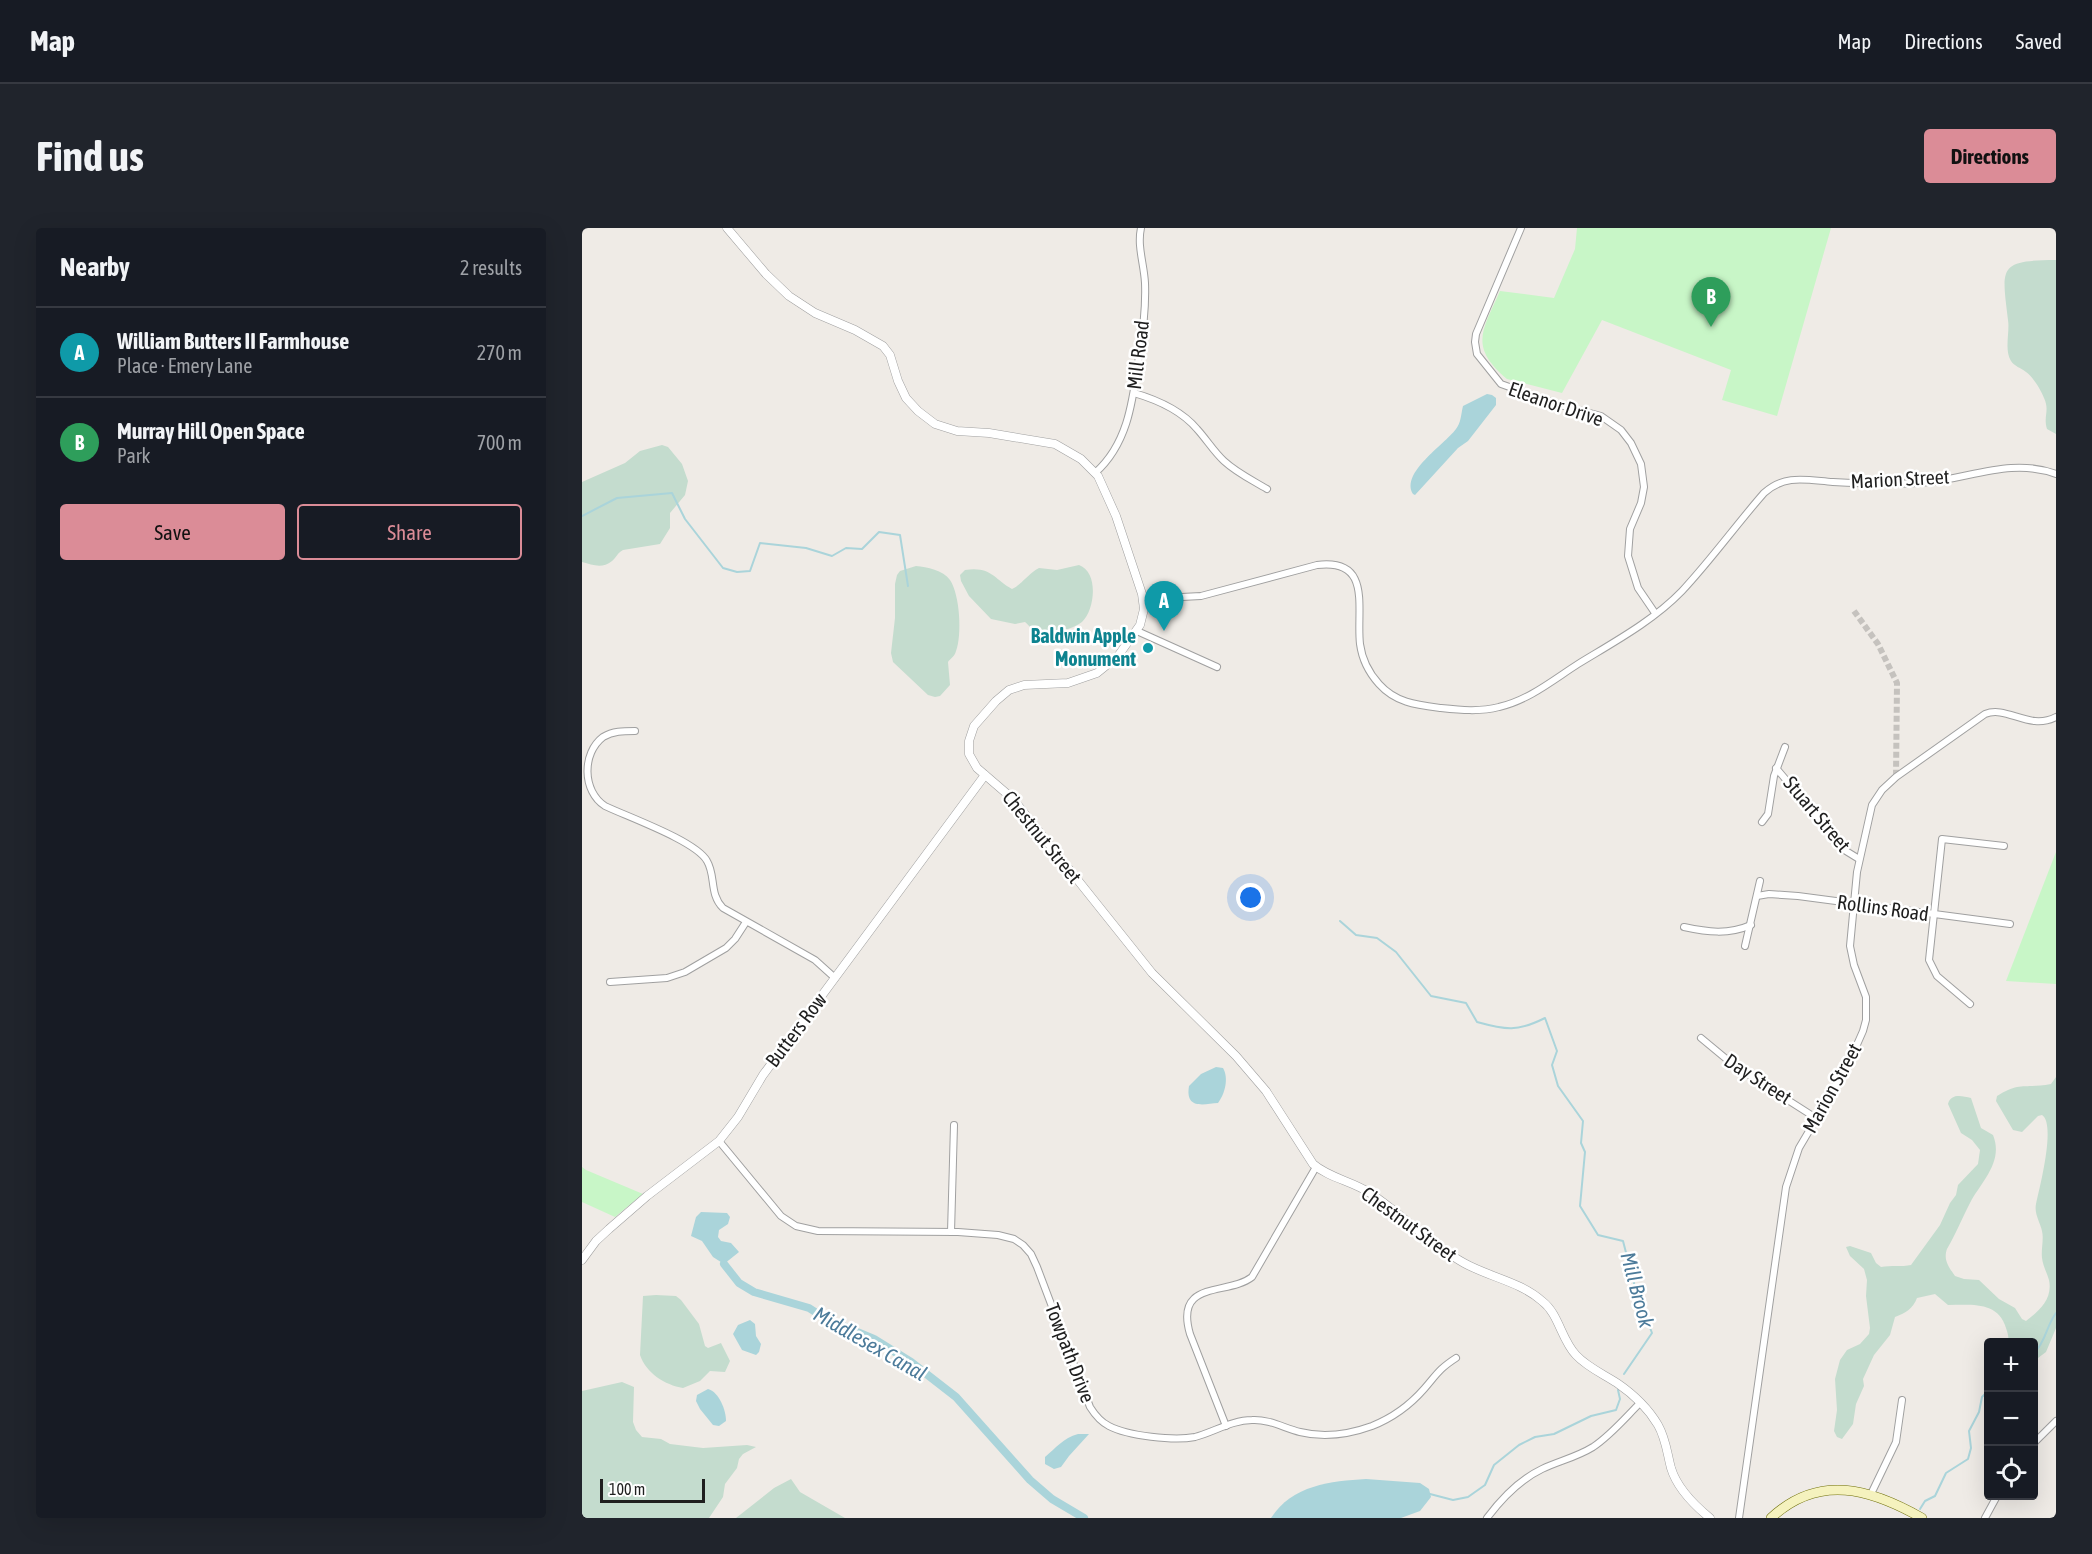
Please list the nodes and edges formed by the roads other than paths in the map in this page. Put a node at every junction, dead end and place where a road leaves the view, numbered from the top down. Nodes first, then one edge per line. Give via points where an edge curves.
1 (727, 228) edge
2 (1140, 228) edge
3 (1521, 228) edge
4 (1134, 393) junction
5 (1095, 473) junction
6 (2056, 474) edge
7 (1267, 489) dead end
8 (1143, 599) junction
9 (1655, 613) junction
10 (1137, 631) junction
11 (1217, 667) dead end
12 (2056, 717) edge
13 (635, 731) dead end
14 (1785, 747) dead end
15 (1776, 768) junction
16 (985, 775) junction
17 (1762, 822) dead end
18 (2004, 846) dead end
19 (1859, 859) junction
20 (1760, 881) dead end
21 (1757, 896) junction
22 (1854, 904) junction
23 (1932, 915) junction
24 (746, 922) junction
25 (2010, 924) dead end
26 (1751, 925) junction
27 (1684, 927) dead end
28 (1745, 946) dead end
29 (835, 978) junction
30 (610, 982) dead end
31 (1970, 1004) dead end
32 (1701, 1038) dead end
33 (1816, 1118) junction
34 (954, 1125) dead end
35 (719, 1141) junction
36 (1316, 1167) junction
37 (951, 1232) junction
38 (582, 1260) edge
39 (1456, 1358) dead end
40 (1902, 1400) dead end
41 (1640, 1403) junction
42 (2056, 1421) edge
43 (1226, 1426) junction
44 (2038, 1439) edge
45 (1871, 1494) junction
46 (1995, 1500) edge
47 (1487, 1518) edge
48 (1710, 1518) edge
49 (1739, 1518) edge
50 (1771, 1518) edge
51 (1922, 1518) edge
52 (1985, 1518) edge

1 - 5 street, Chestnut Street via 789,296 883,346 906,398 934,424 951,430 1058,444
2 - 4 street, Mill Road via 1145,299
3 - 9 street, Eleanor Drive via 1476,334 1477,354 1503,386 1601,416 1631,442 1641,464 1644,487 1629,536 1628,556 1638,588
4 - 5 street, Mill Road via 1121,437
4 - 7 street via 1184,416 1232,468
5 - 8 street, Chestnut Street via 1116,516
6 - 9 street, Marion Street via 2032,467 2013,467 1930,482 1792,479 1778,483 1752,506 1680,592
8 - 9 street via 1202,596 1317,565 1341,566 1358,584 1362,652 1380,686 1408,703 1467,710 1489,709 1521,700
8 - 10 street, Chestnut Street
10 - 11 street
10 - 16 street, Chestnut Street via 1118,656 1097,673 1060,684 1020,686 996,701 974,726 969,741 971,760
12 - 19 street, Marion Street via 2034,722 1987,713 1896,777 1872,805
13 - 24 street via 609,734 589,749 582,772 588,790 605,806 698,849 710,868 717,901
14 - 15 street
15 - 17 street via 1768,814
15 - 19 street, Stuart Street via 1846,851
16 - 29 street, Butters Row
16 - 36 street, Chestnut Street via 1013,800 1152,973 1252,1074
18 - 23 street via 1942,839
19 - 22 street, Marion Street
20 - 21 street
21 - 22 street, Rollins Road via 1798,896
21 - 26 street
22 - 23 street, Rollins Road
22 - 33 street, Marion Street via 1851,956 1866,998 1866,1020 1854,1052
23 - 25 street, Rollins Road
23 - 31 street via 1932,970
24 - 29 street via 815,960
24 - 30 street via 726,948 685,972 667,978
26 - 27 street via 1720,933
26 - 28 street
29 - 35 street, Butters Row
32 - 33 street, Day Street via 1736,1067
33 - 49 street, Marion Street via 1797,1153 1786,1187
34 - 37 street
35 - 37 street, Towpath Drive via 771,1205 796,1226 818,1231
35 - 38 street, Butters Row via 609,1229
36 - 41 street, Chestnut Street via 1367,1191 1465,1264 1542,1300 1577,1357
36 - 43 street via 1252,1277 1239,1284 1208,1290 1190,1306 1187,1325
37 - 43 street, Towpath Drive via 1006,1236 1027,1249 1088,1403 1105,1423 1126,1432 1178,1438
39 - 43 street, Towpath Drive via 1440,1369 1404,1408 1359,1430 1311,1434 1253,1420
40 - 45 street via 1896,1442
41 - 47 street via 1595,1445 1521,1482
41 - 48 street, Chestnut Street via 1661,1432 1678,1484
42 - 44 street
45 - 50 main road via 1845,1489 1819,1492 1793,1502
45 - 51 main road
46 - 52 street

